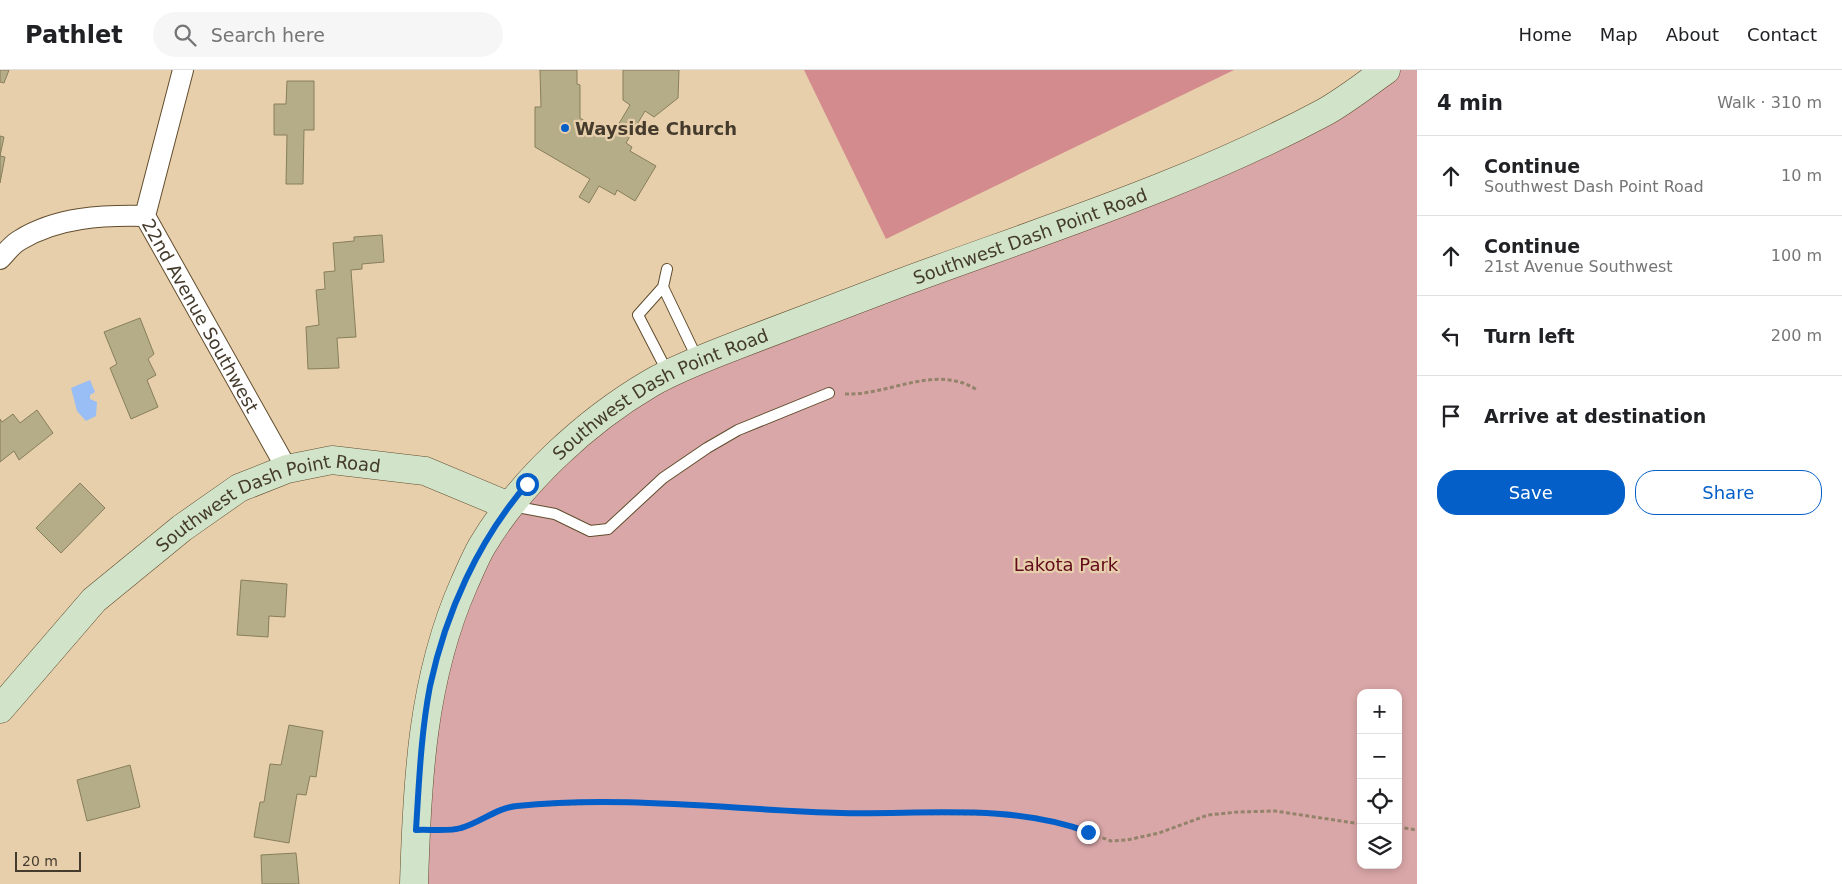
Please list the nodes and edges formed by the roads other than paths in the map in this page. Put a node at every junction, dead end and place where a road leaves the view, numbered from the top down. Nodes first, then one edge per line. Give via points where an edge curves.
1 (183, 70) edge
2 (1386, 70) edge
3 (145, 216) junction
4 (0, 259) edge
5 (667, 269) dead end
6 (663, 287) junction
7 (698, 361) junction
8 (669, 374) junction
9 (829, 393) road end
10 (287, 469) junction
11 (509, 506) junction
12 (0, 709) edge
13 (414, 884) edge

1 - 3 street, 22nd Avenue Southwest
2 - 7 main road, Southwest Dash Point Road via 1326,111 1243,153
3 - 4 street via 86,218 47,226 18,240
3 - 10 street, 22nd Avenue Southwest
5 - 6 lane
6 - 7 lane
6 - 8 lane via 638,315
7 - 8 main road, Southwest Dash Point Road
8 - 11 main road, Southwest Dash Point Road via 603,415 527,484
9 - 11 lane via 738,430 707,448 663,478 608,529 590,531 555,514
10 - 11 main road, Southwest Dash Point Road via 332,460 425,471
10 - 12 main road, Southwest Dash Point Road via 239,488 182,528 94,600
11 - 13 main road via 480,548 449,618 430,686

